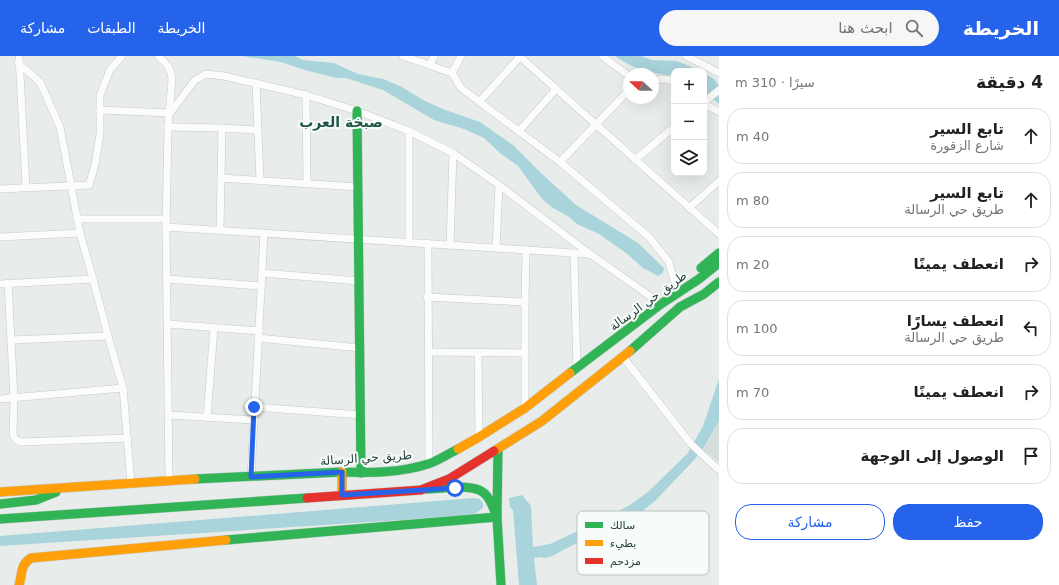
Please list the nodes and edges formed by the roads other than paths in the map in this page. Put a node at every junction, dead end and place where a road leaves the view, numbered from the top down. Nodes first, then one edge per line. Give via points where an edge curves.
1 (122, 56) edge
2 (158, 56) edge
3 (403, 56) edge
4 (434, 56) edge
5 (461, 56) edge
6 (519, 56) edge
7 (602, 56) edge
8 (686, 56) edge
9 (19, 59) edge
10 (430, 65) junction
11 (623, 72) edge
12 (452, 73) junction
13 (719, 73) edge
14 (659, 80) edge
15 (671, 80) edge
16 (256, 83) junction
17 (556, 89) junction
18 (719, 90) edge
19 (306, 96) junction
20 (623, 96) edge
21 (707, 100) edge
22 (479, 102) junction
23 (707, 103) edge
24 (100, 110) junction
25 (356, 111) junction
26 (719, 112) edge
27 (170, 113) junction
28 (596, 124) junction
29 (168, 127) junction
30 (222, 128) junction
31 (258, 130) junction
32 (671, 130) edge
33 (409, 131) junction
34 (519, 131) junction
35 (453, 153) junction
36 (635, 160) junction
37 (560, 162) junction
38 (221, 178) junction
39 (260, 181) junction
40 (719, 181) edge
41 (307, 184) junction
42 (72, 185) junction
43 (499, 185) junction
44 (26, 187) junction
45 (358, 187) junction
46 (0, 188) edge
47 (689, 208) junction
48 (77, 219) junction
49 (167, 219) junction
50 (166, 227) junction
51 (220, 230) junction
52 (264, 233) junction
53 (80, 234) junction
54 (719, 234) edge
55 (0, 237) edge
56 (358, 239) junction
57 (409, 242) junction
58 (428, 244) junction
59 (450, 245) junction
60 (496, 248) junction
61 (526, 250) junction
62 (574, 253) junction
63 (719, 253) edge
64 (590, 254) junction
65 (719, 263) edge
66 (262, 273) junction
67 (719, 273) edge
68 (93, 279) junction
69 (167, 279) junction
70 (359, 281) junction
71 (719, 282) edge
72 (8, 283) junction
73 (0, 284) edge
74 (261, 286) junction
75 (677, 292) junction
76 (428, 297) junction
77 (525, 302) junction
78 (661, 304) junction
79 (680, 307) junction
80 (168, 324) junction
81 (214, 328) junction
82 (258, 335) junction
83 (108, 336) junction
84 (11, 340) junction
85 (360, 348) junction
86 (428, 352) junction
87 (478, 352) junction
88 (525, 353) junction
89 (623, 357) junction
90 (577, 369) junction
91 (123, 388) junction
92 (14, 398) junction
93 (0, 399) edge
94 (254, 407) junction
95 (525, 408) junction
96 (169, 415) junction
97 (361, 415) junction
98 (207, 416) junction
99 (254, 420) junction
100 (479, 437) junction
101 (128, 438) junction
102 (498, 450) junction
103 (428, 464) junction
104 (719, 470) edge
105 (342, 472) junction
106 (361, 473) junction
107 (251, 477) junction
108 (169, 480) junction
109 (131, 483) junction
110 (0, 486) edge
111 (60, 489) junction
112 (421, 490) junction
113 (28, 491) junction
114 (0, 492) edge
115 (342, 495) junction
116 (0, 504) edge
117 (497, 517) junction
118 (1, 519) edge
119 (19, 585) edge
120 (501, 585) edge

1 - 24 street via 110,70 100,95
2 - 27 street via 171,71
3 - 10 street
4 - 10 street
5 - 12 street
6 - 17 street
6 - 22 street
7 - 11 street
8 - 13 street
9 - 42 street via 40,82 60,127
9 - 44 street
10 - 12 street
12 - 22 street via 461,88
14 - 15 street
16 - 19 street
16 - 27 street via 206,74 195,80
16 - 31 street
17 - 28 street
17 - 34 street
18 - 21 street
19 - 25 street
19 - 41 street
20 - 28 street
22 - 34 street
23 - 26 street
24 - 27 street
24 - 42 street via 96,164 89,185
25 - 33 street
25 - 45 main road
27 - 29 street
28 - 36 street
28 - 37 street
29 - 30 street
29 - 49 street
30 - 31 street
30 - 38 street
31 - 39 street
32 - 36 street
33 - 35 street
33 - 57 street
34 - 37 street
35 - 43 street
35 - 59 street
36 - 47 street
37 - 75 street via 648,237 669,262
38 - 39 street
38 - 51 street
39 - 41 street
40 - 47 street
41 - 45 street
42 - 44 street
42 - 48 street
43 - 60 street
43 - 64 street
44 - 46 street
45 - 56 main road
47 - 54 street
48 - 49 street
48 - 53 street
49 - 50 street
50 - 51 street
50 - 69 street
51 - 52 street
52 - 56 street
52 - 66 street
53 - 55 street
53 - 68 street
56 - 57 street
56 - 70 main road
57 - 58 street
58 - 59 street
58 - 76 street
59 - 60 street
60 - 61 street
61 - 62 street
61 - 77 street
62 - 64 street
62 - 90 street
63 - 75 main road
64 - 78 street
65 - 75 main road, طريق حي الرسالة
66 - 70 street
66 - 74 street
67 - 79 main road, طريق حي الرسالة
68 - 72 street
68 - 83 street
69 - 74 street
69 - 80 street
70 - 85 main road
71 - 79 main road, طريق حي الرسالة via 704,294
72 - 73 street
72 - 84 street
74 - 82 street
75 - 78 main road, طريق حي الرسالة
76 - 77 street
76 - 86 street
77 - 88 street
78 - 90 main road, طريق حي الرسالة
79 - 89 main road, طريق حي الرسالة
80 - 81 street
80 - 96 street
81 - 82 street
81 - 98 street
82 - 85 street
82 - 94 street
83 - 84 street
83 - 91 street
84 - 92 street
85 - 97 main road
86 - 87 street
86 - 103 street
87 - 88 street
87 - 100 street
88 - 95 street
89 - 102 main road, طريق حي الرسالة via 542,421
89 - 104 street via 691,444
90 - 95 main road, طريق حي الرسالة
91 - 92 street
91 - 101 street
92 - 93 street
92 - 101 street via 13,434 16,440 21,442
94 - 97 street
94 - 99 street
95 - 100 main road, طريق حي الرسالة
96 - 98 street
96 - 108 street
97 - 106 main road
98 - 99 street
99 - 107 street
100 - 103 main road, طريق حي الرسالة
101 - 109 street
102 - 112 main road, طريق حي الرسالة via 449,479
102 - 117 main road
103 - 106 main road, طريق حي الرسالة via 403,470
105 - 106 main road, طريق حي الرسالة
105 - 107 main road, طريق حي الرسالة
105 - 115 main road
107 - 108 main road, طريق حي الرسالة
108 - 109 main road, طريق حي الرسالة
109 - 111 main road, طريق حي الرسالة
110 - 113 main road
111 - 113 main road, طريق حي الرسالة
111 - 116 main road via 39,499
112 - 115 main road, طريق حي الرسالة
112 - 117 main road via 478,488 489,498
113 - 114 main road, طريق حي الرسالة
115 - 118 main road, طريق حي الرسالة
117 - 119 main road via 31,558 24,562
117 - 120 main road

